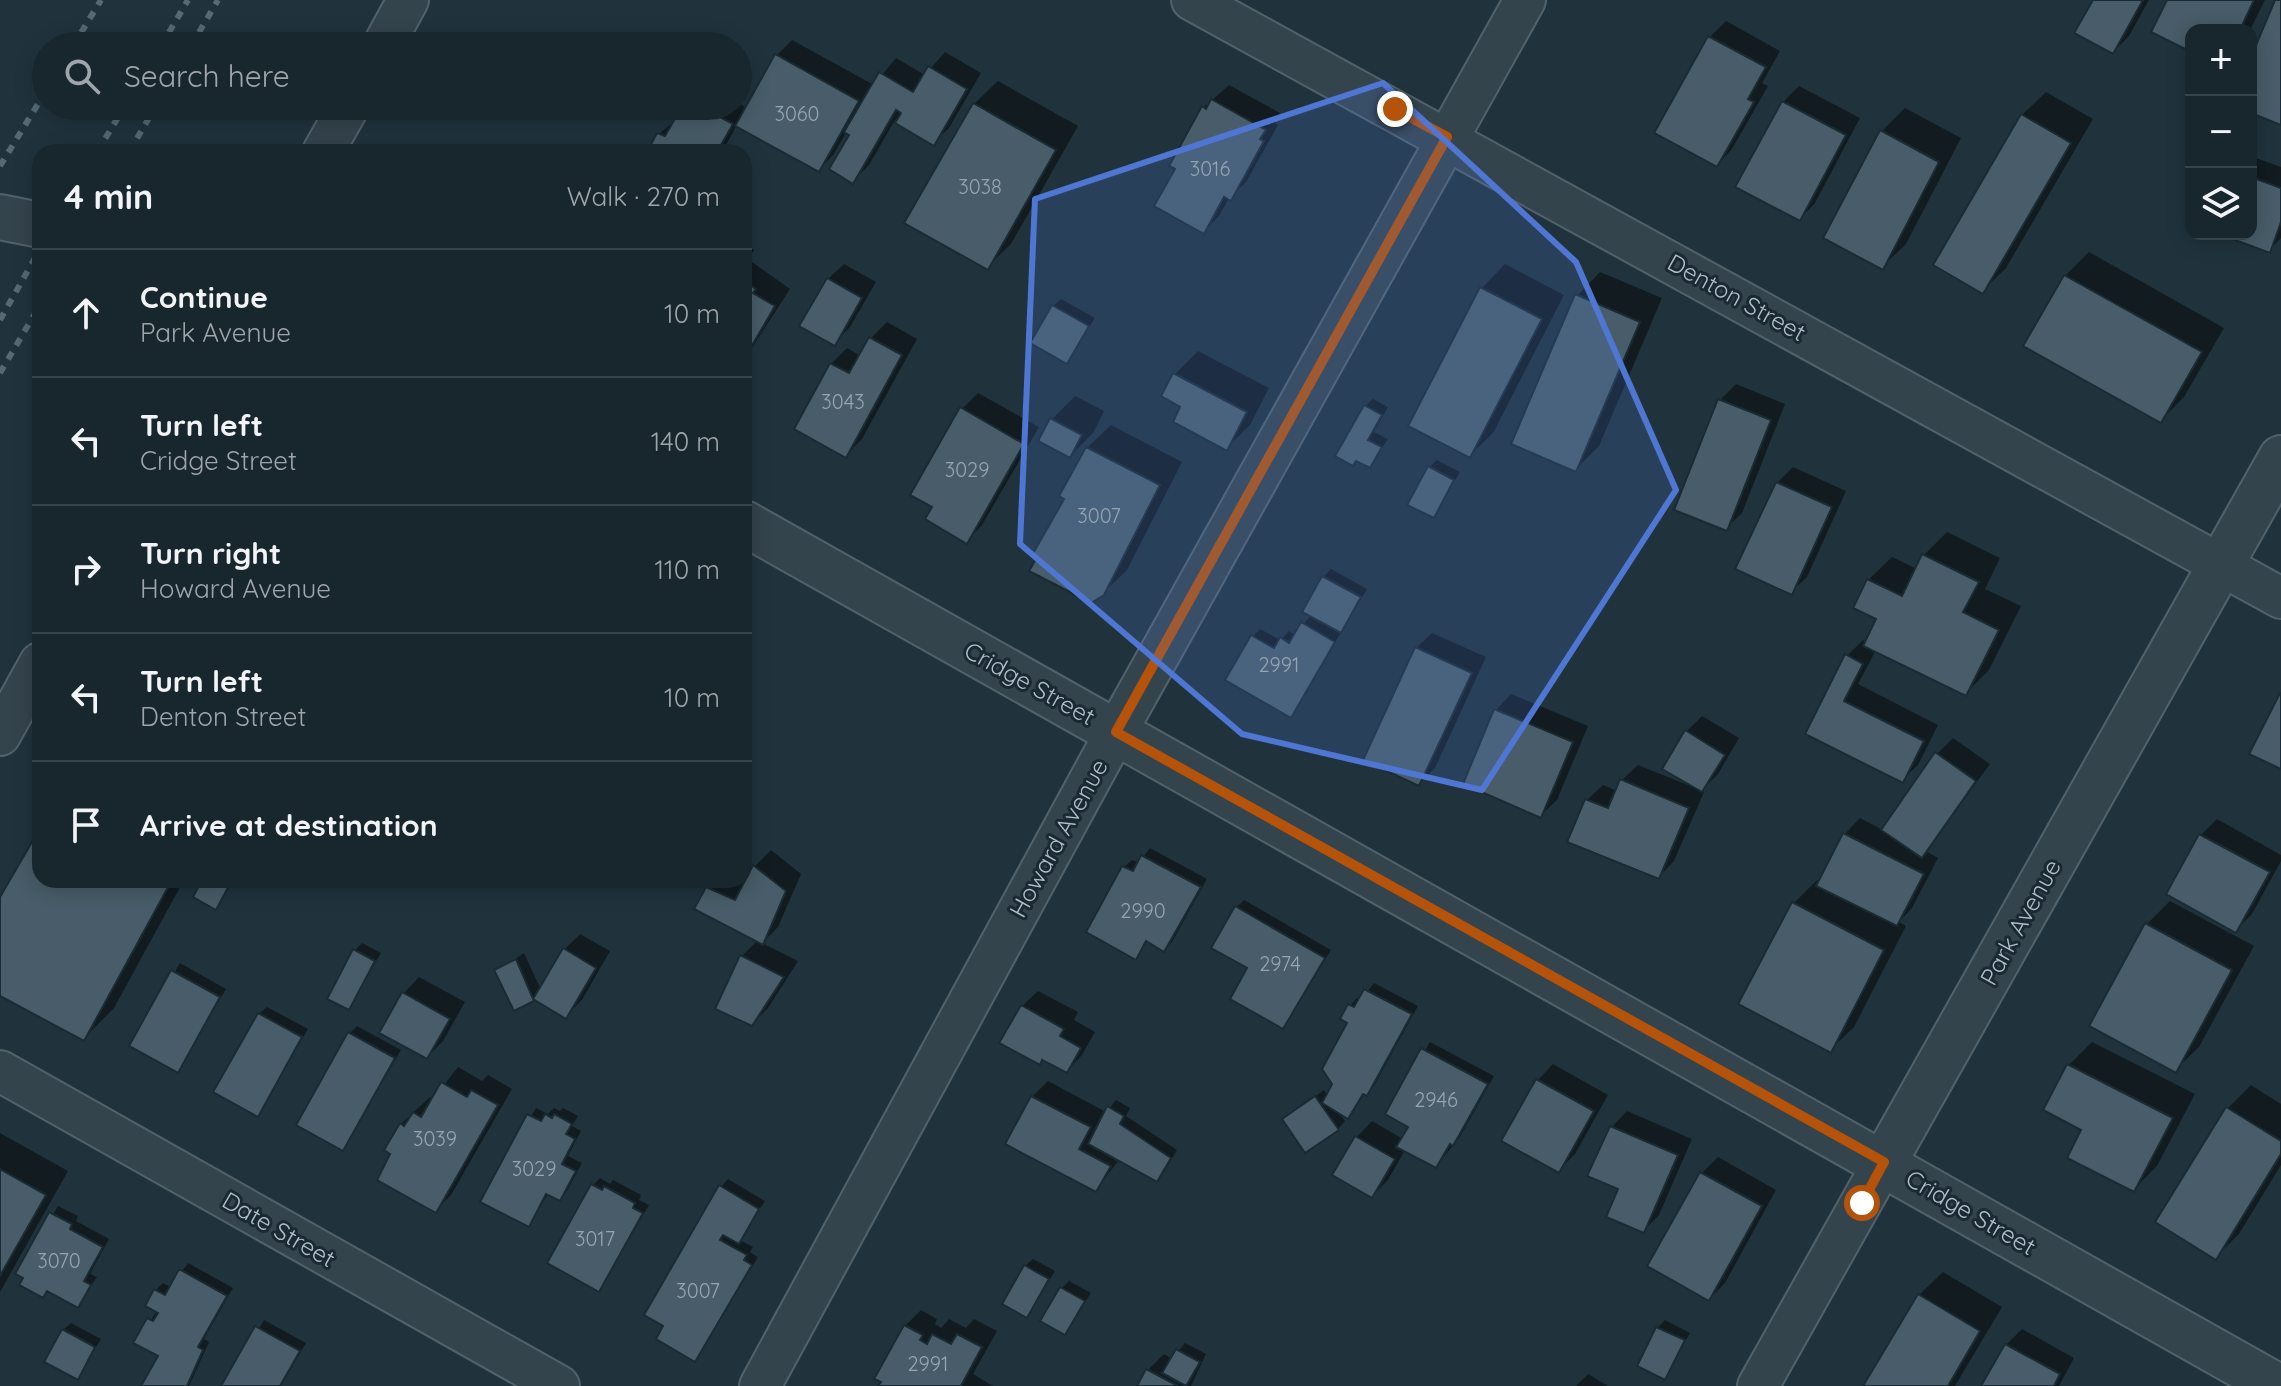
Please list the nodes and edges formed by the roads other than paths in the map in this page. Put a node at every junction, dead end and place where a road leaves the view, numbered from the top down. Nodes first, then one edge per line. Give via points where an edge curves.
1 (408, 0) edge
2 (1192, 0) edge
3 (1525, 0) edge
4 (391, 32) edge
5 (341, 120) edge
6 (1447, 137) junction
7 (328, 144) edge
8 (0, 217) edge
9 (32, 223) edge
10 (2281, 458) edge
11 (752, 527) edge
12 (2221, 564) junction
13 (2281, 598) edge
14 (32, 677) edge
15 (1116, 732) junction
16 (0, 735) edge
17 (0, 1071) edge
18 (1884, 1162) junction
19 (559, 1386) edge
20 (760, 1386) edge
21 (1758, 1386) edge
22 (2277, 1386) edge

1 - 4 street
2 - 6 street, Denton Street
3 - 6 street, Howard Avenue
5 - 7 street
6 - 12 street, Denton Street
6 - 15 street, Howard Avenue
8 - 9 street
10 - 12 street, Park Avenue
11 - 15 street, Cridge Street
12 - 13 street, Denton Street
12 - 18 street, Park Avenue
14 - 16 street
15 - 18 street, Cridge Street
15 - 20 street, Howard Avenue
17 - 19 street, Date Street
18 - 21 street, Park Avenue
18 - 22 street, Cridge Street

